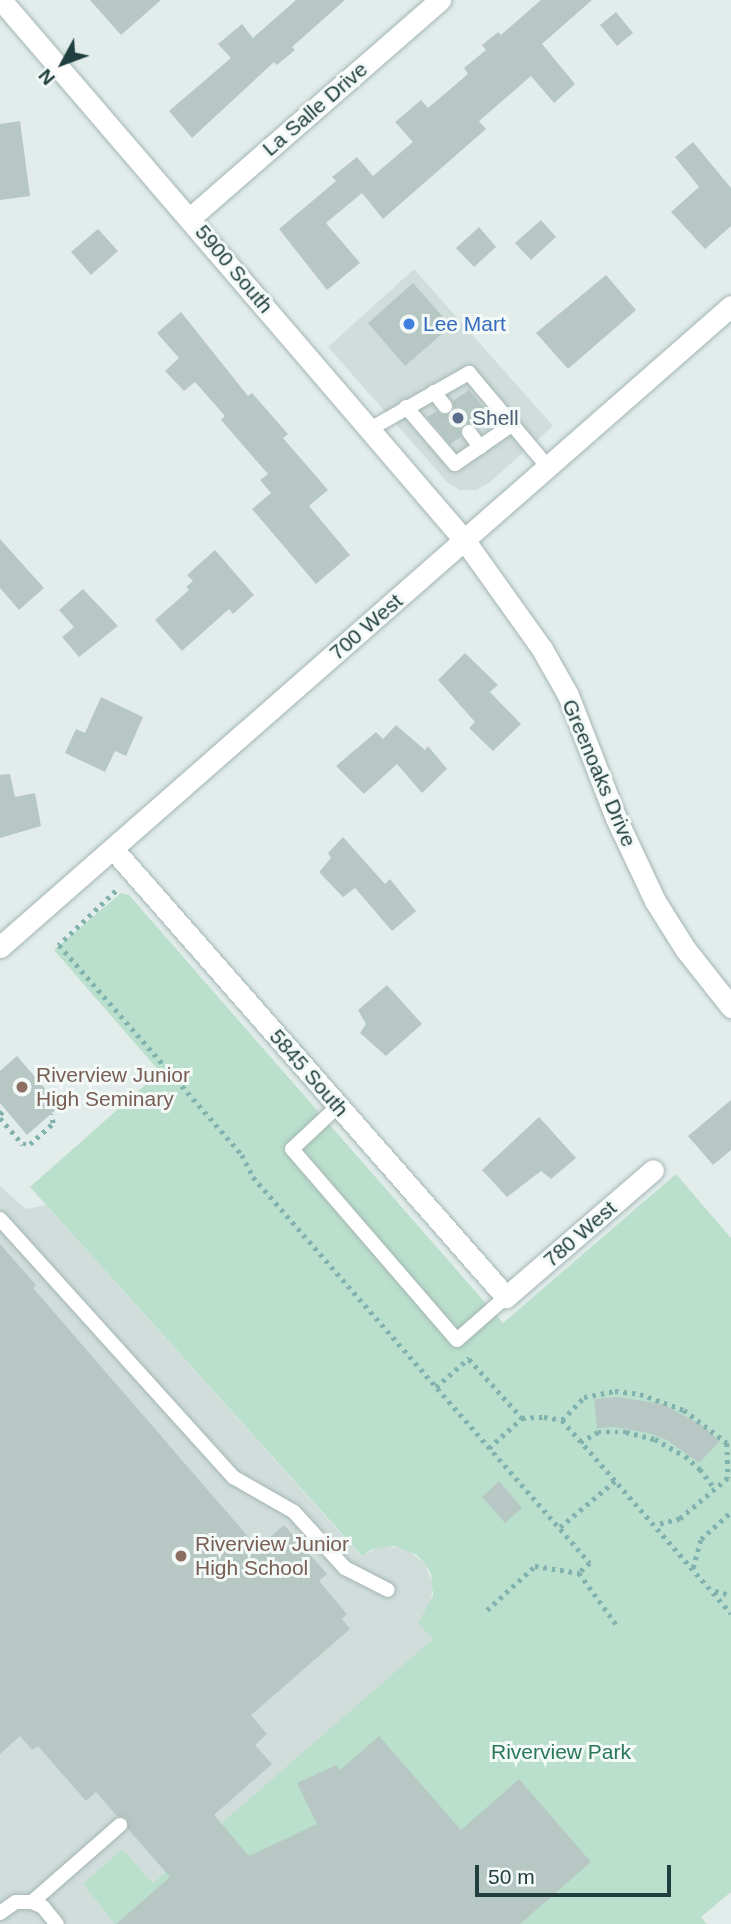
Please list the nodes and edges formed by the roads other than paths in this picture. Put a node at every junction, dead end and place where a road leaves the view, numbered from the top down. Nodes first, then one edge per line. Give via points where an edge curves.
1 (1, 0) edge
2 (440, 0) edge
3 (190, 218) junction
4 (731, 306) edge
5 (433, 393) junction
6 (445, 405) dead end
7 (406, 407) junction
8 (513, 424) junction
9 (370, 429) junction
10 (469, 432) dead end
11 (480, 447) junction
12 (548, 467) junction
13 (465, 541) junction
14 (113, 849) junction
15 (0, 947) edge
16 (731, 1007) edge
17 (338, 1106) junction
18 (653, 1170) dead end
19 (0, 1219) edge
20 (506, 1297) junction
21 (388, 1590) dead end
22 (120, 1825) dead end
23 (32, 1902) junction
24 (0, 1913) edge
25 (57, 1924) edge

1 - 3 street, 5900 South
2 - 3 street, La Salle Drive
3 - 9 street, 5900 South
4 - 12 street, 700 West
5 - 6 lane
5 - 7 lane
5 - 8 lane via 469,373
7 - 9 lane
7 - 11 lane via 455,464
8 - 11 lane
8 - 12 lane
9 - 13 street, 5900 South
10 - 11 lane
12 - 13 street, 700 West
13 - 14 street, 700 West
13 - 16 street, Greenoaks Drive via 542,649 568,695 616,818 655,901
14 - 15 street, 700 West
14 - 17 street, 5845 South
17 - 20 street, 5845 South
17 - 20 lane via 292,1149 457,1340
18 - 20 street, 780 West
19 - 21 lane via 233,1477 294,1512 345,1568
22 - 23 lane
23 - 24 lane via 16,1902
23 - 25 lane

